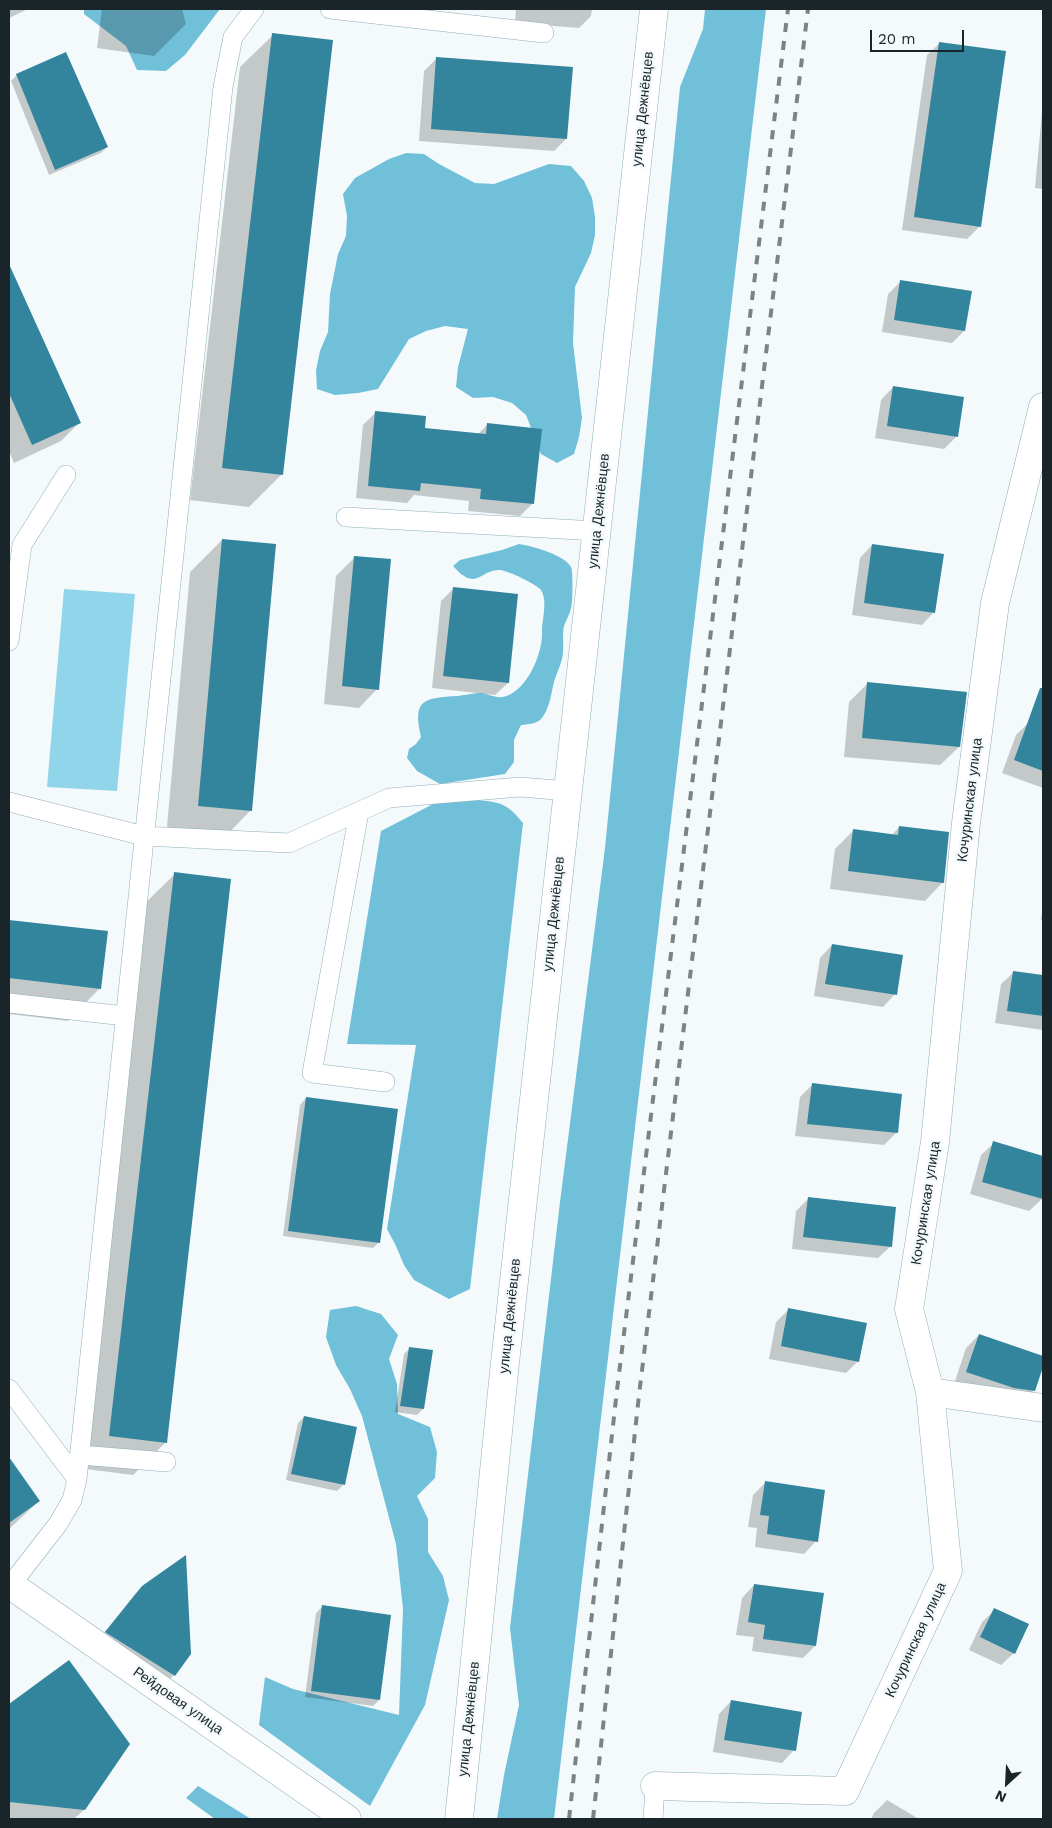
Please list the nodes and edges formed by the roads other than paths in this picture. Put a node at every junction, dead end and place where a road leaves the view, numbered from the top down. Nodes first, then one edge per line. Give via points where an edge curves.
1 (254, 9) edge
2 (330, 9) edge
3 (654, 9) edge
4 (544, 33) dead end
5 (1043, 406) edge
6 (66, 475) dead end
7 (346, 517) dead end
8 (596, 531) junction
9 (9, 641) edge
10 (568, 791) junction
11 (9, 802) edge
12 (359, 812) junction
13 (144, 836) junction
14 (9, 1003) edge
15 (126, 1016) junction
16 (385, 1082) dead end
17 (9, 1389) edge
18 (930, 1392) junction
19 (1043, 1408) edge
20 (80, 1455) junction
21 (166, 1462) dead end
22 (77, 1479) junction
23 (10, 1585) edge
24 (655, 1786) joint
25 (347, 1819) edge
26 (459, 1819) edge
27 (653, 1819) edge

1 - 13 lane via 233,37 223,87
2 - 4 lane
3 - 8 street, улица Дежнёвцев
5 - 18 street, Кочуринская улица via 995,603 966,823 935,1142 909,1309
6 - 9 lane via 22,545
7 - 8 lane
8 - 10 street, улица Дежнёвцев
10 - 12 lane via 520,787 388,798
10 - 26 street, улица Дежнёвцев
11 - 13 lane
12 - 13 lane via 288,843
12 - 16 lane via 312,1073
13 - 15 lane
14 - 15 lane
15 - 20 lane
17 - 22 lane
18 - 19 street
18 - 24 street, Кочуринская улица via 948,1571 845,1791
20 - 21 lane
20 - 22 lane
22 - 23 lane via 72,1500 58,1524
23 - 25 street, Рейдовая улица
24 - 27 lane

